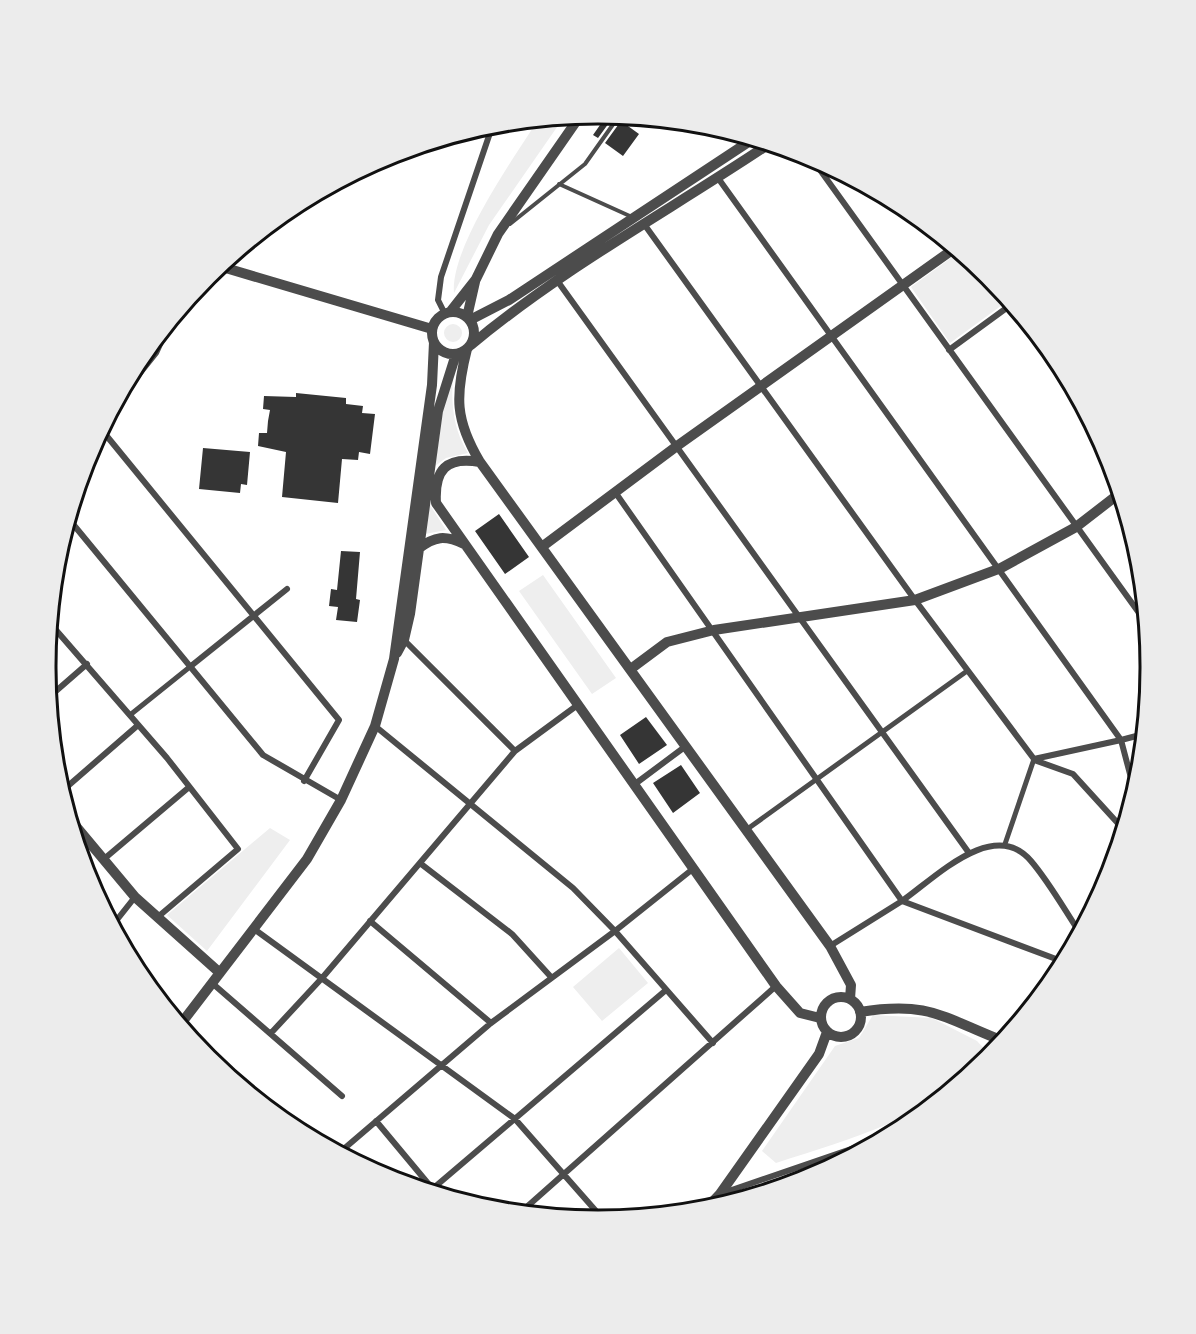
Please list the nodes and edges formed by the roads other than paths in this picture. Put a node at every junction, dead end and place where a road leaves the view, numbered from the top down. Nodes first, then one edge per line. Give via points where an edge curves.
1 (573, 125) edge
2 (613, 125) edge
3 (489, 136) edge
4 (744, 145) edge
5 (761, 150) edge
6 (822, 173) edge
7 (718, 178) junction
8 (559, 184) junction
9 (633, 217) junction
10 (644, 224) junction
11 (498, 234) junction
12 (948, 253) edge
13 (229, 269) edge
14 (476, 279) junction
15 (556, 279) junction
16 (903, 286) junction
17 (1006, 309) edge
18 (448, 313) junction
19 (469, 319) junction
20 (432, 329) junction
21 (833, 335) junction
22 (434, 342) junction
23 (469, 347) junction
24 (949, 350) junction
25 (456, 354) junction
26 (762, 385) junction
27 (107, 436) edge
28 (677, 446) junction
29 (480, 462) junction
30 (419, 470) junction
31 (427, 486) junction
32 (615, 492) junction
33 (1113, 498) edge
34 (436, 503) junction
35 (74, 526) edge
36 (1076, 527) junction
37 (465, 544) junction
38 (543, 546) junction
39 (418, 549) junction
40 (1001, 568) junction
41 (287, 589) dead end
42 (915, 600) junction
43 (1137, 611) edge
44 (254, 615) junction
45 (801, 618) junction
46 (714, 630) junction
47 (57, 631) edge
48 (404, 640) junction
49 (394, 659) junction
50 (87, 664) junction
51 (191, 666) junction
52 (632, 668) junction
53 (968, 670) junction
54 (57, 690) edge
55 (579, 704) junction
56 (130, 716) junction
57 (137, 726) junction
58 (375, 726) junction
59 (883, 731) junction
60 (1136, 736) edge
61 (1121, 740) junction
62 (687, 746) junction
63 (514, 751) junction
64 (1034, 759) junction
65 (1130, 774) edge
66 (817, 779) junction
67 (304, 781) junction
68 (635, 783) junction
69 (69, 785) edge
70 (188, 788) junction
71 (341, 800) junction
72 (468, 804) junction
73 (1117, 823) edge
74 (746, 830) junction
75 (82, 833) edge
76 (1005, 844) junction
77 (969, 853) junction
78 (104, 859) junction
79 (420, 863) junction
80 (694, 868) junction
81 (135, 897) junction
82 (902, 901) junction
83 (159, 916) junction
84 (118, 919) edge
85 (370, 921) junction
86 (1075, 925) edge
87 (254, 929) junction
88 (615, 931) junction
89 (830, 946) junction
90 (1055, 959) edge
91 (220, 973) junction
92 (323, 977) junction
93 (551, 977) junction
94 (212, 983) junction
95 (776, 987) junction
96 (666, 990) junction
97 (850, 999) junction
98 (192, 1012) junction
99 (860, 1012) junction
100 (820, 1018) junction
101 (185, 1019) edge
102 (188, 1022) edge
103 (491, 1023) junction
104 (272, 1032) junction
105 (827, 1032) junction
106 (991, 1036) junction
107 (994, 1037) edge
108 (993, 1039) edge
109 (713, 1043) junction
110 (443, 1066) junction
111 (342, 1096) dead end
112 (514, 1119) junction
113 (376, 1121) junction
114 (345, 1147) edge
115 (840, 1153) edge
116 (563, 1174) junction
117 (425, 1181) edge
118 (439, 1185) edge
119 (720, 1194) joint
120 (529, 1205) edge
121 (594, 1210) edge

1 - 11 street
2 - 8 lane via 585,164
3 - 18 street via 441,277 438,300
4 - 9 street
5 - 7 street
6 - 16 street
7 - 10 street
7 - 21 street
8 - 9 lane
8 - 11 lane
9 - 19 street via 508,300
10 - 15 street
10 - 26 street
11 - 14 street
12 - 16 street
13 - 20 street
14 - 18 street
14 - 19 street
15 - 23 street
15 - 28 street
16 - 21 street
16 - 24 street
17 - 24 street
18 - 19 street
18 - 20 street via 439,317
19 - 23 street via 474,332
20 - 22 street
21 - 26 street
21 - 40 street
22 - 25 street via 443,351
22 - 30 street via 432,385
23 - 25 street
23 - 29 street via 458,388 458,405 468,442
24 - 36 street
25 - 31 street via 438,411
26 - 28 street
26 - 42 street
27 - 44 street
28 - 32 street
28 - 45 street
29 - 34 street via 466,460 446,466 435,486
29 - 38 street
30 - 31 street
30 - 49 street
31 - 34 street
31 - 39 street
32 - 38 street
32 - 46 street
33 - 36 street
34 - 37 street
35 - 51 street
36 - 40 street
36 - 43 street
37 - 39 street via 439,537
37 - 55 street
38 - 52 street
39 - 48 street
40 - 42 street
40 - 61 street
41 - 44 street
42 - 45 street
42 - 53 street
44 - 51 street
44 - 67 street via 339,720
45 - 46 street
45 - 59 street
46 - 52 street via 667,642
46 - 66 street
47 - 50 street
48 - 49 street
48 - 63 street
49 - 58 street
50 - 54 street
50 - 56 street
51 - 56 street
51 - 67 street via 263,755
52 - 62 street
53 - 59 street
53 - 64 street
55 - 63 street
55 - 68 street
56 - 57 street
57 - 69 street
57 - 70 street
58 - 71 street
58 - 72 street
59 - 66 street
59 - 77 street
60 - 61 street
61 - 64 street
61 - 65 street
62 - 68 street
62 - 74 street
63 - 72 street
64 - 73 street via 1073,774
64 - 76 street
66 - 74 street
66 - 82 street
67 - 71 street
68 - 80 street
70 - 78 street
70 - 83 street via 238,849
71 - 87 street via 307,859
72 - 79 street
72 - 88 street via 573,888
74 - 89 street
75 - 78 street
76 - 77 street via 987,845
76 - 86 street via 1031,860
77 - 82 street
78 - 81 street
79 - 85 street
79 - 93 street via 512,934
80 - 88 street
80 - 95 street
81 - 83 street
81 - 84 street
82 - 89 street
82 - 90 street
83 - 91 street
85 - 92 street
85 - 103 street
87 - 91 street
87 - 92 street
88 - 93 street
88 - 96 street
89 - 97 street via 851,986
91 - 94 street
92 - 104 street
92 - 110 street
93 - 103 street
94 - 98 street
94 - 104 street
95 - 100 street via 801,1013
95 - 109 street
96 - 109 street
96 - 112 street
97 - 99 street
97 - 100 street via 828,1001
98 - 101 street
98 - 102 street
99 - 105 street via 860,1023 853,1034 840,1038
99 - 106 street via 919,1008
100 - 105 street
103 - 110 street
104 - 111 street
105 - 119 street via 819,1054
106 - 107 street
106 - 108 street
109 - 116 street
110 - 112 street
110 - 113 street
112 - 116 street
112 - 118 street
113 - 114 street
113 - 117 street
115 - 119 street
116 - 120 street
116 - 121 street

